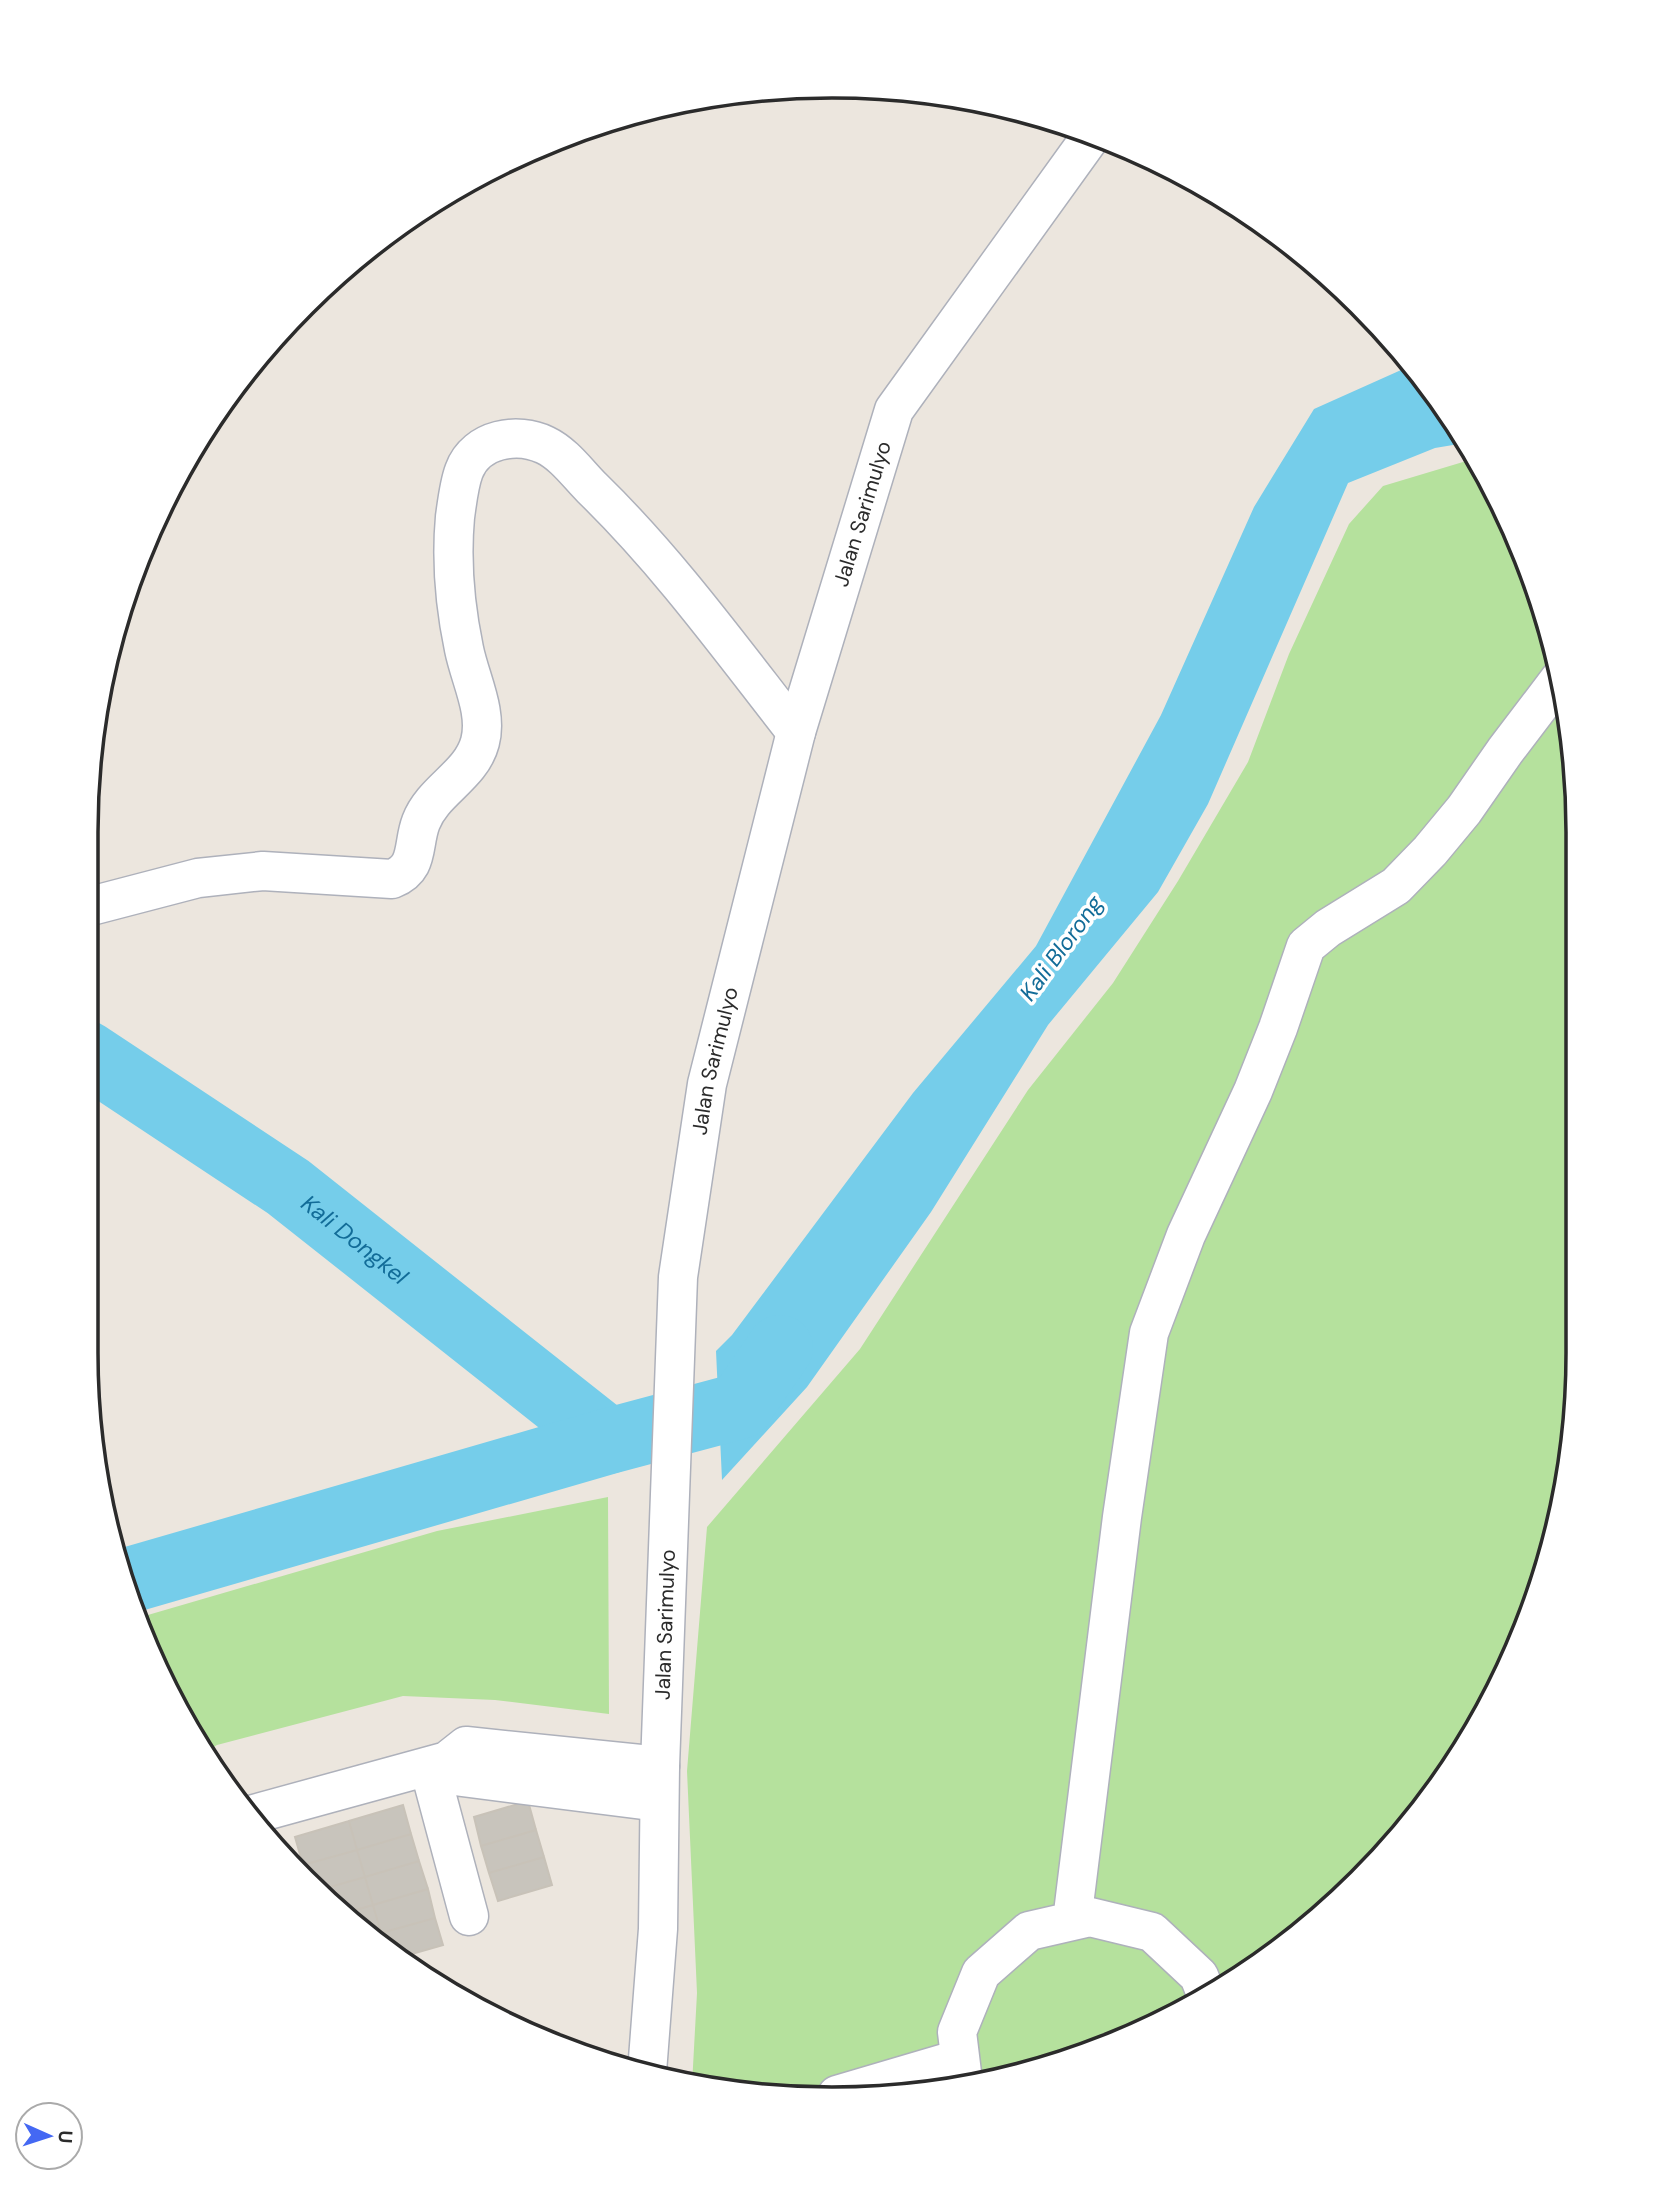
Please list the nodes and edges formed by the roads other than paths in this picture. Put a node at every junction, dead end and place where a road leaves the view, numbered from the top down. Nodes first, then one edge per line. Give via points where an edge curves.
1 (1086, 144) edge
2 (1552, 689) edge
3 (796, 732) junction
4 (98, 904) edge
5 (448, 1758) junction
6 (660, 1784) junction
7 (266, 1820) edge
8 (469, 1916) dead end
9 (1072, 1921) junction
10 (1203, 1986) edge
11 (648, 2063) edge
12 (961, 2070) edge
13 (891, 2084) edge

1 - 3 street, Jalan Sarimulyo via 894,410
2 - 9 street via 1430,851 1396,886 1306,946 1253,1091 1186,1235 1149,1333
3 - 4 street via 615,511 546,446 509,438 480,449 471,458 464,471 456,516 456,603 481,713 480,740 470,764 428,807 405,873 383,879 262,871 198,878
3 - 6 street, Jalan Sarimulyo via 707,1084 678,1277
5 - 6 street via 462,1777
5 - 7 street
5 - 8 street
6 - 11 street, Jalan Sarimulyo via 658,1929
9 - 10 street via 1090,1916 1152,1932 1199,1976
9 - 12 street via 1029,1931 981,1973 957,2032
12 - 13 street

